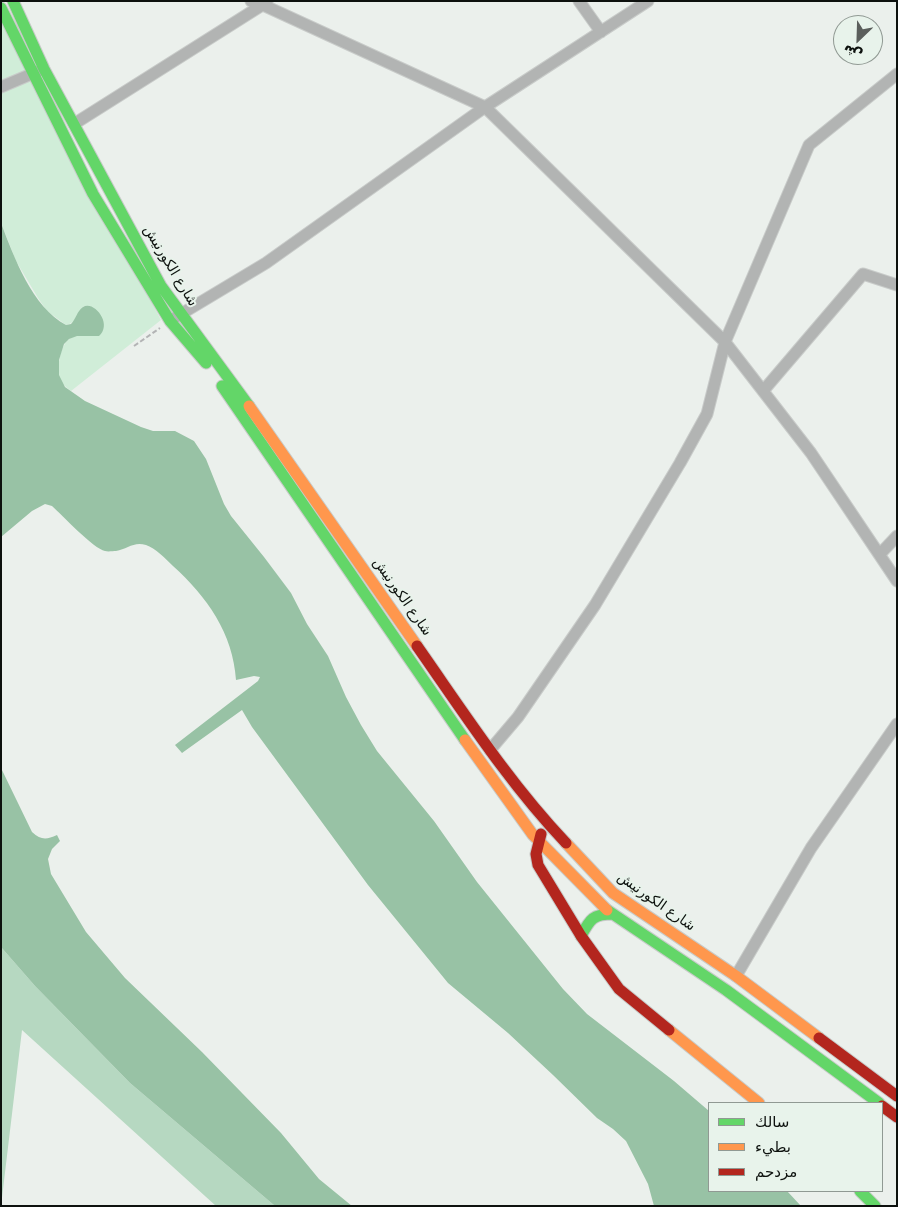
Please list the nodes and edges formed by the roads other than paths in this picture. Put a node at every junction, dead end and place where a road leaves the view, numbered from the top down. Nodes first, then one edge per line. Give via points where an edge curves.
1 (13, 1) edge
2 (251, 1) edge
3 (579, 1) edge
4 (648, 1) edge
5 (266, 3) edge
6 (1, 8) edge
7 (600, 32) junction
8 (44, 69) junction
9 (33, 74) junction
10 (897, 74) edge
11 (1, 87) edge
12 (485, 107) junction
13 (74, 124) junction
14 (897, 285) edge
15 (180, 314) junction
16 (170, 322) junction
17 (724, 342) junction
18 (763, 391) junction
19 (897, 536) edge
20 (880, 554) junction
21 (897, 581) edge
22 (897, 724) edge
23 (490, 750) junction
24 (545, 823) junction
25 (539, 841) junction
26 (613, 914) junction
27 (581, 936) junction
28 (736, 976) junction
29 (897, 1096) edge
30 (758, 1102) edge
31 (877, 1102) edge
32 (883, 1106) edge
33 (897, 1118) edge
34 (861, 1192) edge
35 (875, 1206) edge

1 - 8 main road, شارع الكورنيش
2 - 5 street
3 - 7 street
4 - 7 street
5 - 12 street
5 - 13 street
6 - 9 main road, شارع الكورنيش
7 - 12 street
8 - 9 street
8 - 13 main road, شارع الكورنيش
9 - 11 street
9 - 16 main road, شارع الكورنيش via 93,194
10 - 17 street via 809,145
12 - 15 street via 266,263
12 - 17 street
13 - 15 main road, شارع الكورنيش via 161,286
14 - 18 street via 863,274
15 - 16 street
15 - 23 main road, شارع الكورنيش via 262,424
16 - 25 main road, شارع الكورنيش via 214,373 481,763
17 - 18 street
17 - 23 street via 707,414 680,463 594,605 518,717
18 - 20 street via 812,453
19 - 20 street
20 - 21 street
22 - 28 street via 811,848
23 - 24 main road, شارع الكورنيش
24 - 25 main road
24 - 28 main road, شارع الكورنيش via 612,893
25 - 26 main road, شارع الكورنيش
25 - 27 main road via 538,865
26 - 27 main road via 599,913 589,921
26 - 31 main road, شارع الكورنيش via 726,990
27 - 30 main road via 619,989
28 - 29 main road, شارع الكورنيش
32 - 33 main road, شارع الكورنيش
34 - 35 main road

